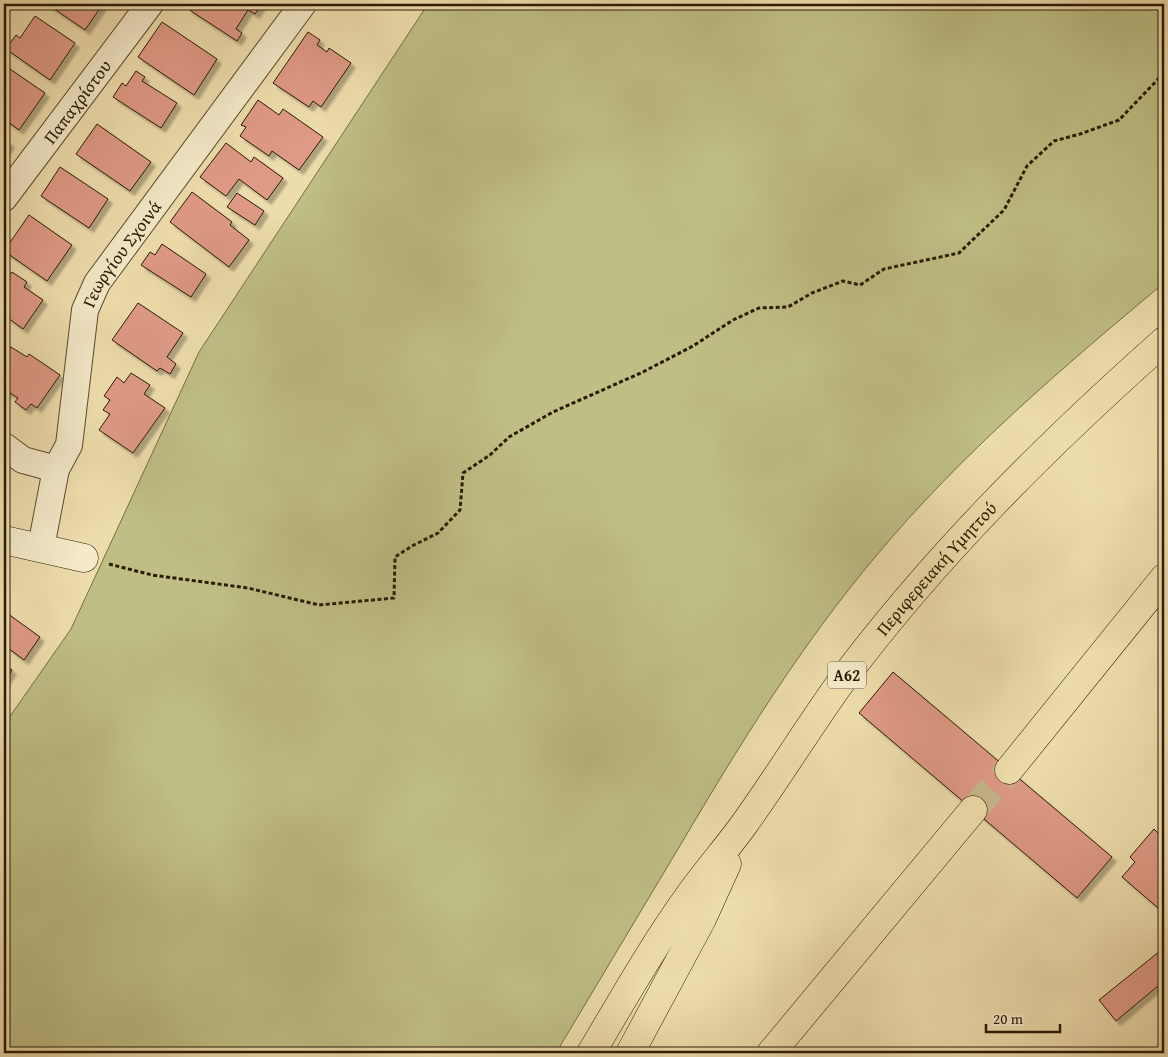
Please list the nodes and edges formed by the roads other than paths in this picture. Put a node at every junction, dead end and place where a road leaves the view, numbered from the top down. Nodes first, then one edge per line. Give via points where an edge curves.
1 (150, 4) edge
2 (303, 4) edge
3 (4, 198) edge
4 (1164, 341) edge
5 (4, 446) edge
6 (56, 469) junction
7 (4, 540) edge
8 (41, 547) junction
9 (84, 558) road end
10 (1164, 578) edge
11 (1008, 770) tunnel mouth
12 (973, 810) tunnel mouth
13 (744, 826) junction
14 (591, 1053) edge
15 (630, 1053) edge
16 (771, 1053) edge

1 - 3 street, Παπαχρίστου
2 - 6 street, Γεωργίου Σχοινά via 97,283 85,310 69,445
4 - 13 highway, Περιφερειακή Υμηττού / Α62 via 1046,450 910,597 841,683
5 - 6 street via 24,460
6 - 8 street, Γεωργίου Σχοινά
7 - 8 street
8 - 9 street
10 - 11 highway
12 - 16 highway
13 - 14 highway via 691,893 652,950
13 - 15 highway via 702,919

